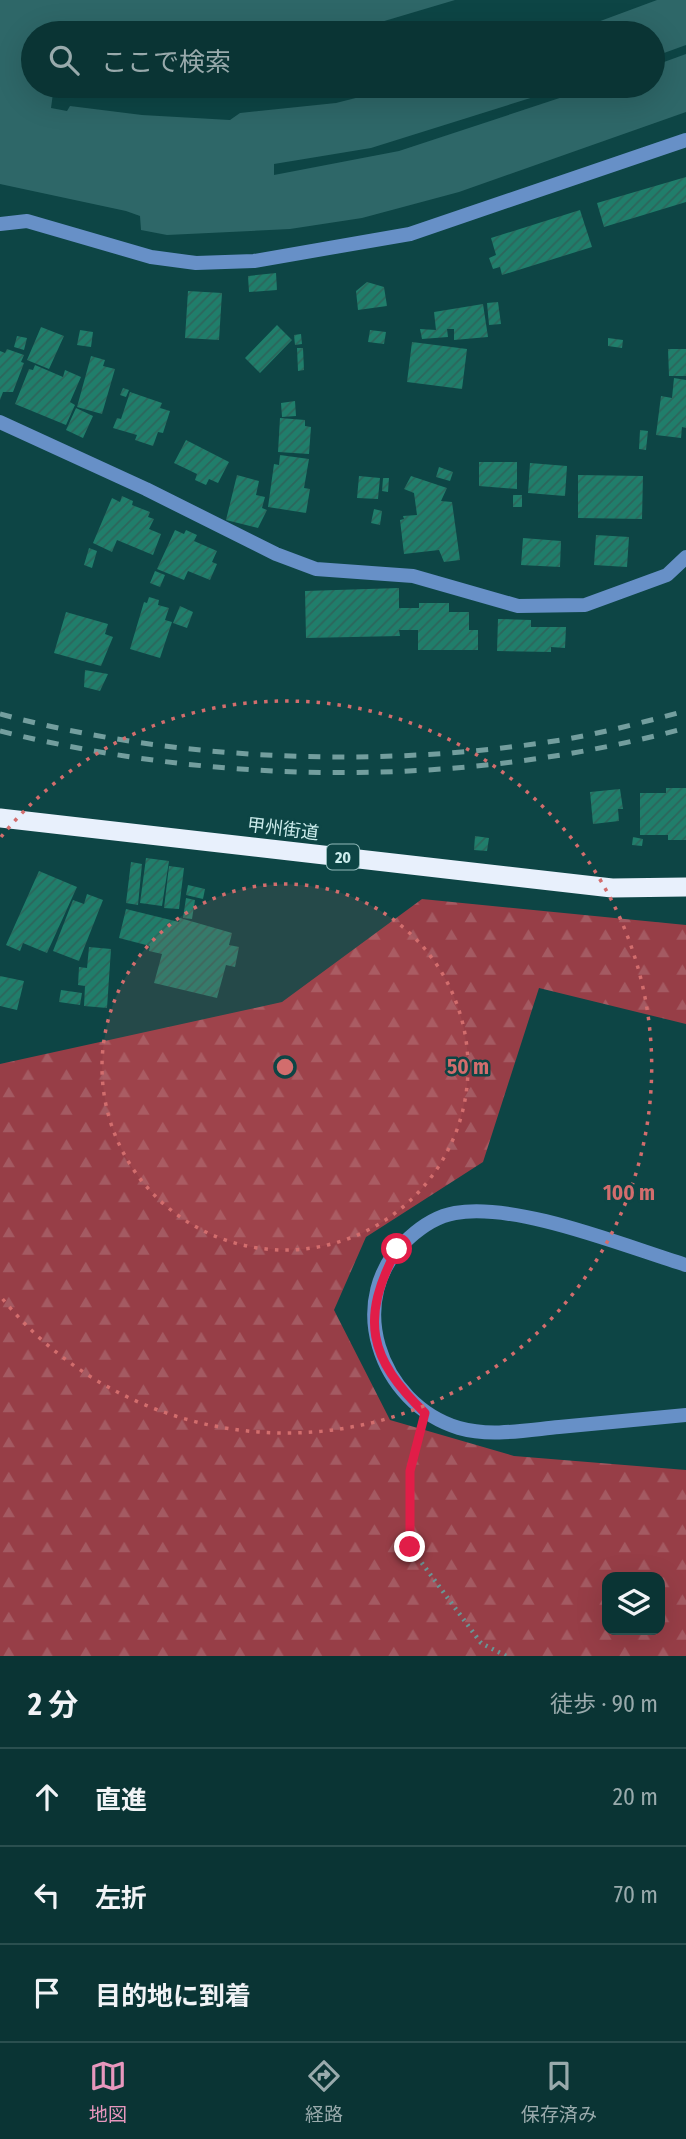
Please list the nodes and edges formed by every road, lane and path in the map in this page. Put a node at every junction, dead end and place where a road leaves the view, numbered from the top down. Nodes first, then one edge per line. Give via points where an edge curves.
1 (686, 140) edge
2 (0, 224) edge
3 (0, 422) edge
4 (686, 557) edge
5 (0, 818) edge
6 (686, 887) edge
7 (686, 1265) edge
8 (425, 1413) junction
9 (686, 1415) edge
10 (506, 1656) edge

1 - 2 street via 410,234 254,261 196,263 151,257 27,221
3 - 4 street via 316,569 413,576 518,606 585,605 667,575
5 - 6 highway, 甲州街道 / 20 via 612,888
7 - 8 street via 520,1215 489,1210 453,1213 422,1227 397,1249 381,1278 373,1314 378,1352 397,1386
8 - 9 street via 460,1428 505,1432
8 - 10 path via 410,1471 410,1547 481,1643

